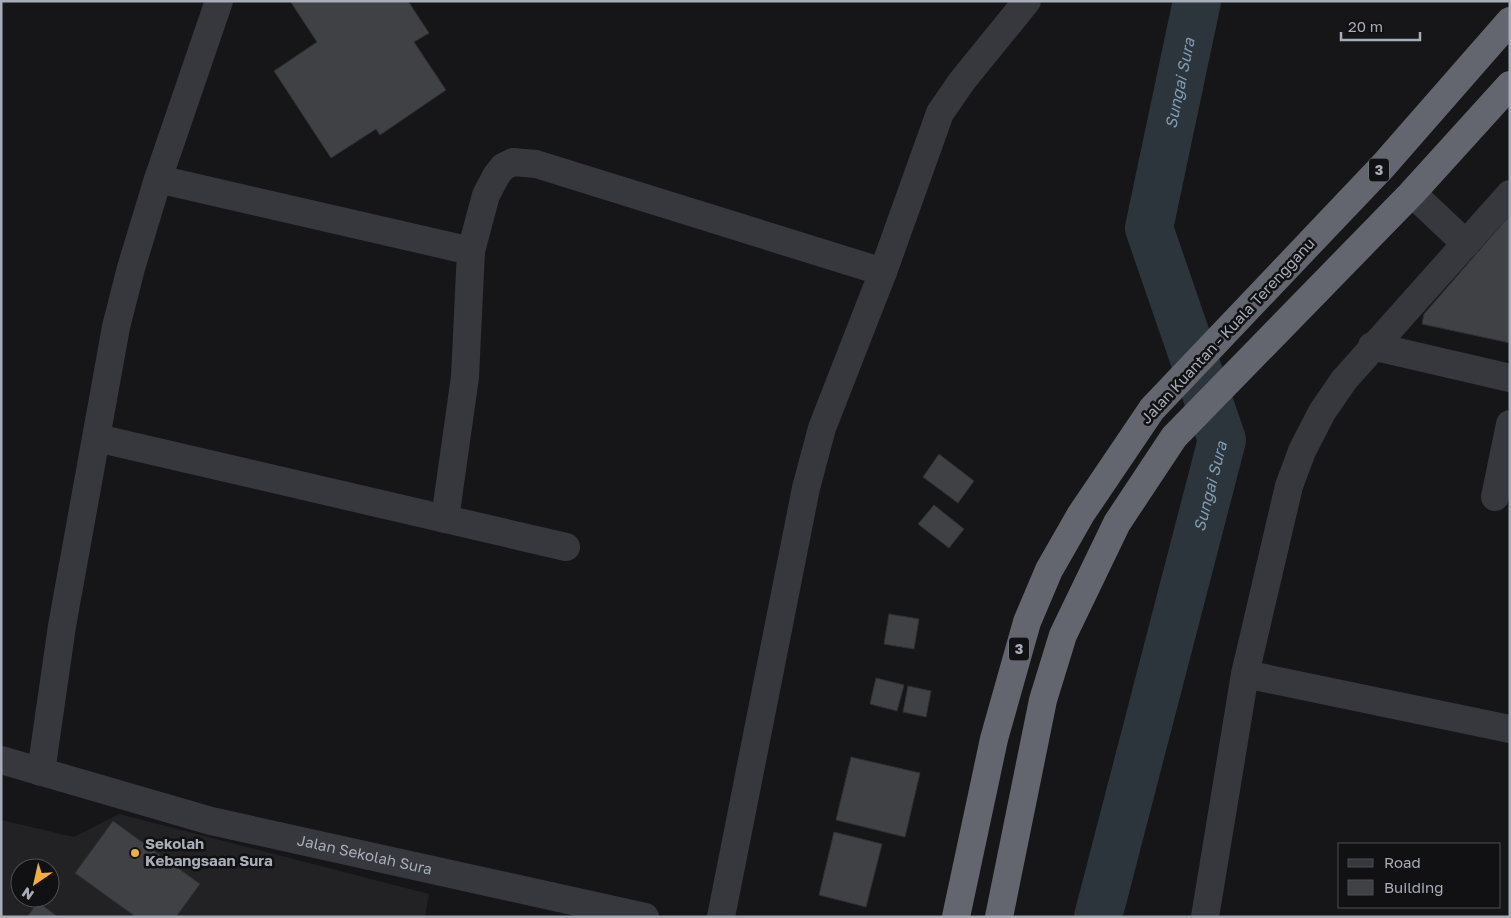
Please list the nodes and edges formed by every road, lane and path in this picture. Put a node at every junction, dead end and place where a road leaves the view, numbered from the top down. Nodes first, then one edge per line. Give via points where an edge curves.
1 (219, 1) edge
2 (1027, 1) edge
3 (1510, 21) edge
4 (1510, 85) edge
5 (158, 178) junction
6 (1412, 193) junction
7 (1510, 194) edge
8 (1466, 244) junction
9 (471, 251) junction
10 (883, 272) junction
11 (1372, 346) junction
12 (1510, 378) edge
13 (1510, 424) edge
14 (97, 438) junction
15 (1495, 497) dead end
16 (445, 518) junction
17 (566, 547) dead end
18 (1246, 674) junction
19 (1510, 729) edge
20 (1, 760) edge
21 (41, 772) junction
22 (645, 917) edge
23 (721, 917) edge
24 (956, 917) edge
25 (999, 917) edge
26 (1205, 917) edge

1 - 5 street
2 - 10 street via 940,113
3 - 24 highway, Jalan Kuantan - Kuala Terengganu / 3 via 1383,166 1152,409 1081,514 1050,570 1027,622 994,739
4 - 6 highway
5 - 9 street
5 - 14 street via 116,327
6 - 8 street
6 - 25 highway via 1174,437 1117,523 1063,635 1043,700
7 - 8 street
8 - 11 street
9 - 10 street via 486,195 503,167 513,162 536,164
9 - 16 street via 465,377
10 - 23 street via 822,428 806,488
11 - 12 street
11 - 18 street via 1322,412 1302,451 1289,486
13 - 15 street
14 - 16 street
14 - 21 street via 62,626
16 - 17 street
18 - 19 street
18 - 26 street
20 - 21 street, Jalan Sekolah Sura
21 - 22 street, Jalan Sekolah Sura via 220,823

